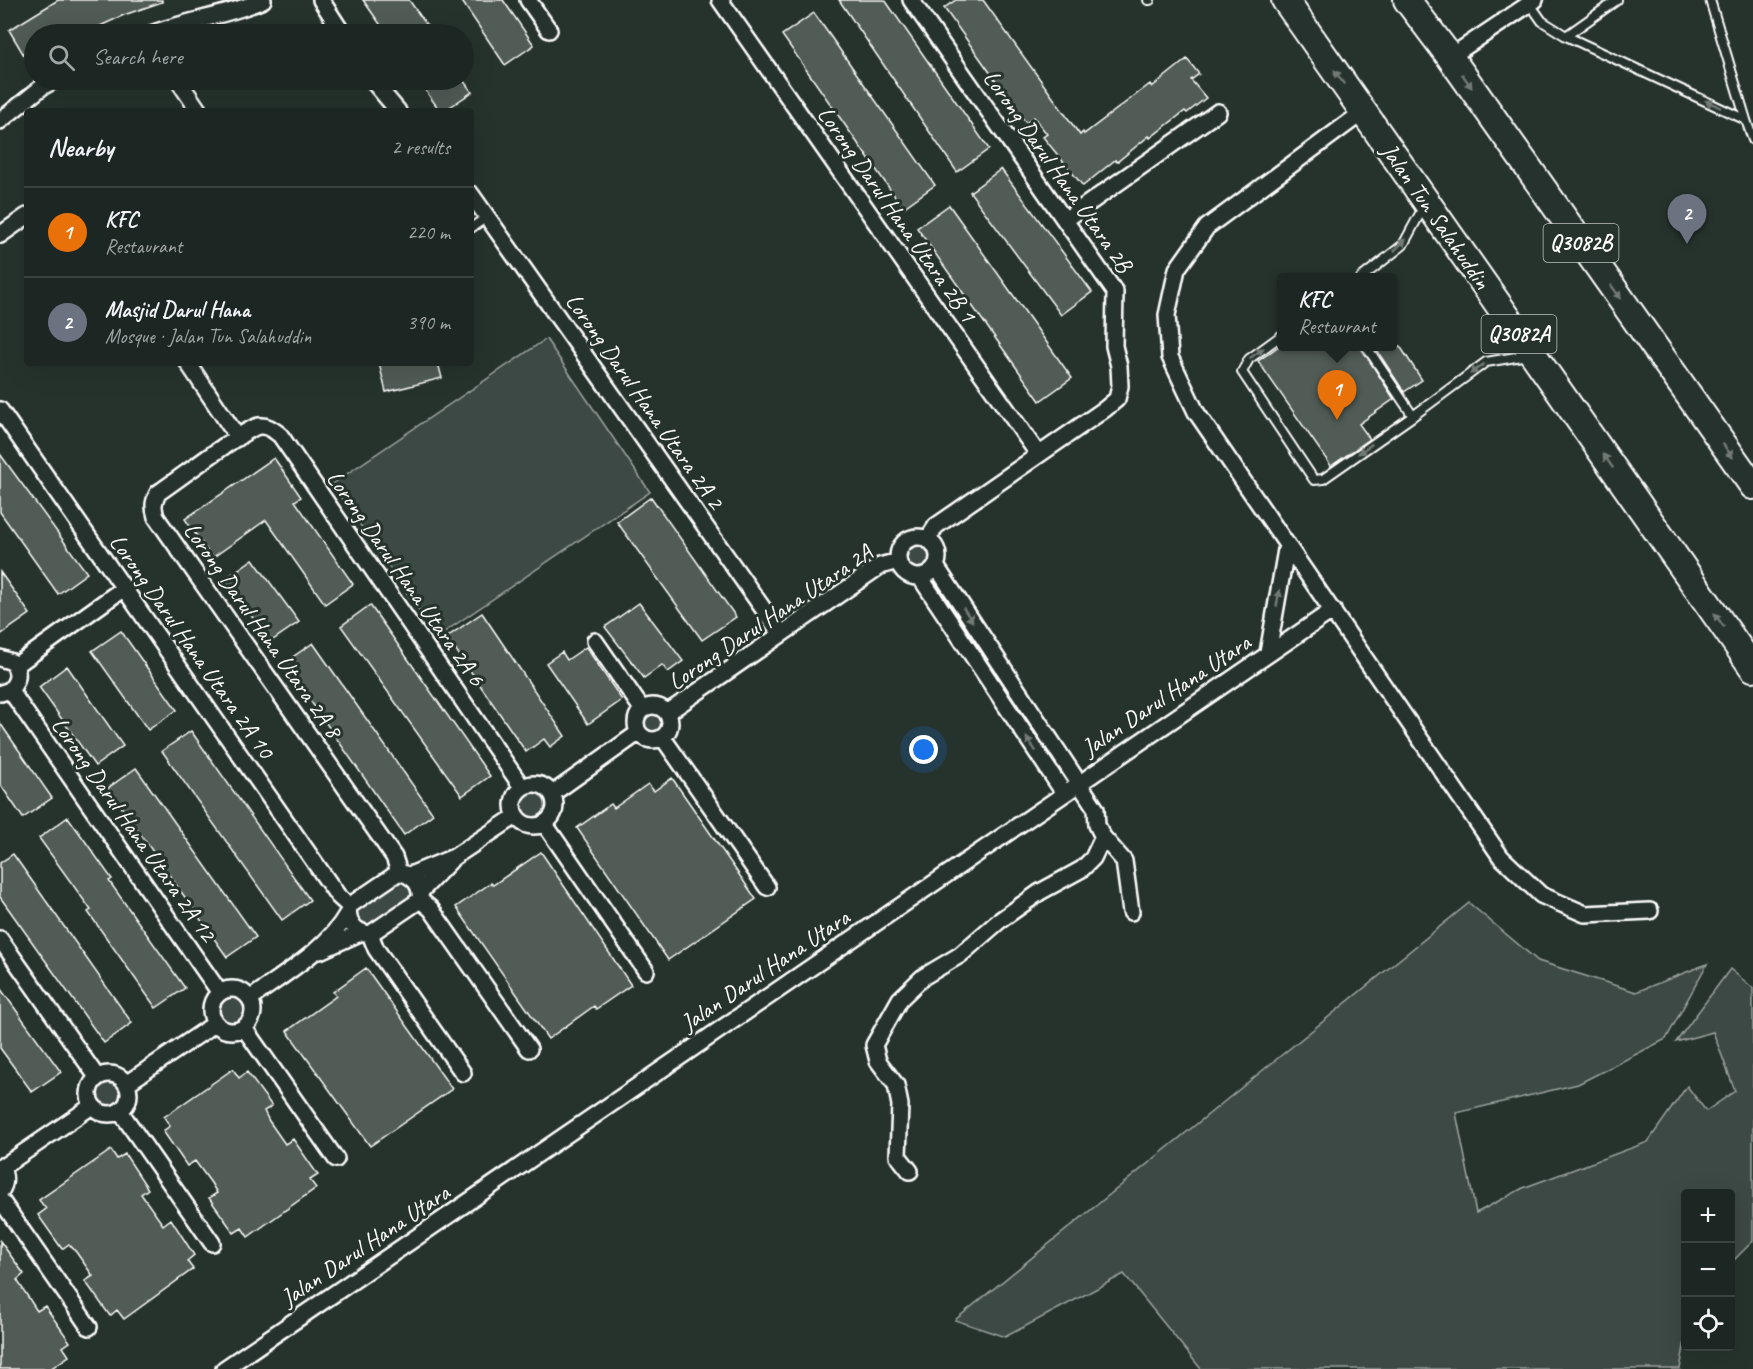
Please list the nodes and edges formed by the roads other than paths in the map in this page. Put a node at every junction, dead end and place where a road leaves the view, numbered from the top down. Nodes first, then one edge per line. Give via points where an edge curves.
1 (263, 0) edge
2 (321, 0) edge
3 (528, 0) edge
4 (720, 0) edge
5 (911, 0) edge
6 (1285, 0) edge
7 (1407, 0) edge
8 (1617, 0) edge
9 (1710, 0) edge
10 (1532, 2) edge
11 (181, 24) edge
12 (337, 24) edge
13 (549, 30) dead end
14 (1566, 36) junction
15 (1450, 57) junction
16 (39, 90) edge
17 (185, 90) edge
18 (380, 90) edge
19 (197, 108) edge
20 (395, 108) edge
21 (1218, 112) dead end
22 (1363, 112) junction
23 (1746, 120) junction
24 (0, 121) edge
25 (1753, 140) edge
26 (474, 198) edge
27 (1426, 202) junction
28 (487, 217) junction
29 (24, 218) edge
30 (1065, 220) junction
31 (474, 226) edge
32 (0, 235) edge
33 (1367, 273) edge
34 (1277, 338) edge
35 (1369, 351) edge
36 (1533, 354) junction
37 (190, 366) edge
38 (0, 410) edge
39 (1413, 416) junction
40 (238, 438) junction
41 (1038, 454) junction
42 (1753, 486) edge
43 (927, 540) junction
44 (1287, 544) junction
45 (898, 561) junction
46 (936, 566) junction
47 (920, 577) junction
48 (124, 588) junction
49 (1333, 609) junction
50 (781, 634) junction
51 (595, 640) dead end
52 (1268, 653) junction
53 (0, 658) edge
54 (15, 666) junction
55 (1753, 668) edge
56 (5, 691) edge
57 (642, 709) junction
58 (667, 713) junction
59 (638, 733) junction
60 (663, 738) junction
61 (1080, 782) junction
62 (522, 787) junction
63 (1064, 793) junction
64 (552, 794) junction
65 (516, 816) junction
66 (544, 823) junction
67 (1103, 837) junction
68 (454, 857) junction
69 (404, 873) junction
70 (767, 887) dead end
71 (421, 895) junction
72 (348, 910) junction
73 (1650, 911) dead end
74 (1131, 912) dead end
75 (365, 934) junction
76 (0, 939) edge
77 (312, 954) junction
78 (646, 971) dead end
79 (220, 993) junction
80 (250, 999) junction
81 (216, 1023) junction
82 (244, 1028) junction
83 (529, 1049) dead end
84 (463, 1073) dead end
85 (97, 1077) junction
86 (126, 1084) junction
87 (92, 1106) junction
88 (120, 1111) junction
89 (336, 1159) dead end
90 (1, 1167) edge
91 (909, 1171) dead end
92 (0, 1192) edge
93 (0, 1199) edge
94 (212, 1243) dead end
95 (89, 1327) dead end
96 (224, 1369) edge

1 - 11 street
2 - 12 street
3 - 13 street
4 - 41 street, Lorong Darul Hana Utara 2B 1
5 - 30 street, Lorong Darul Hana Utara 2B
22 -> 6 highway, Jalan Tun Salahuddin / Q3082A
7 - 15 highway, Q3082B
8 - 14 lane
9 - 23 lane
10 - 14 lane via 1542,21
10 - 15 street
23 -> 14 lane
15 -> 42 highway, Q3082B
16 - 24 street
17 - 19 street
18 - 20 street
21 - 30 street
22 - 27 highway, Jalan Tun Salahuddin / Q3082A
22 - 44 street via 1208,227 1177,269 1167,315 1170,357 1196,412
23 - 25 lane
26 - 28 street, Lorong Darul Hana Utara 2A 2
33 -> 27 lane via 1403,245
27 - 36 highway, Jalan Tun Salahuddin / Q3082A
28 - 31 lane
28 - 50 street, Lorong Darul Hana Utara 2A 2
29 - 32 street
30 - 41 street, Lorong Darul Hana Utara 2B via 1115,292 1114,346 1120,386 1117,399 1105,409
39 -> 34 lane via 1323,479 1314,480 1242,372 1249,358
35 - 39 lane
36 -> 39 lane via 1486,362
55 -> 36 highway, Jalan Tun Salahuddin / Q3082A
37 - 40 street
38 - 48 street, Lorong Darul Hana Utara 2A 10
40 - 62 street, Lorong Darul Hana Utara 2A 6 via 264,425 280,435
40 - 69 street, Lorong Darul Hana Utara 2A 8 via 158,493 154,501 156,517
41 - 43 street, Lorong Darul Hana Utara 2B via 936,526
43 - 45 street via 906,541
43 - 46 street via 937,553
44 - 49 street
52 -> 44 street
45 - 47 street via 907,574
45 - 50 street, Lorong Darul Hana Utara 2A via 880,566
46 - 47 street
46 -> 61 street
63 -> 47 street
48 - 54 street
48 - 72 street, Lorong Darul Hana Utara 2A 10
49 - 52 street, Jalan Darul Hana Utara
49 - 73 street via 1501,857 1541,895 1585,914
50 - 58 street, Lorong Darul Hana Utara 2A
51 - 57 street
52 - 61 street, Jalan Darul Hana Utara
53 - 54 street
54 - 56 street via 17,678
56 - 79 street, Lorong Darul Hana Utara 2A 12
57 - 58 street via 653,706
57 - 59 street via 635,723
58 - 60 street via 670,725
59 - 60 street via 649,740
59 - 64 street
60 - 70 street
61 - 63 street, Jalan Darul Hana Utara
61 - 67 street via 1096,809
62 - 64 street via 538,784
62 - 65 street via 512,802
63 - 96 street, Jalan Darul Hana Utara
64 - 66 street via 554,811
65 - 66 street via 526,825
65 - 68 street
66 - 78 street
67 - 74 street via 1124,861
67 - 91 street via 1083,869 1040,892 960,955 923,977 900,999 882,1027 873,1044 878,1061 896,1085 900,1105 898,1156
68 - 69 street
68 - 71 street
69 - 71 street
69 - 72 street
71 - 75 street
71 - 83 street
72 - 75 street, Lorong Darul Hana Utara 2A 10 via 352,926
72 - 77 street via 343,921
75 - 77 street
75 - 84 street, Lorong Darul Hana Utara 2A 10
76 - 85 street
77 - 80 street
79 - 80 street via 233,989
79 - 81 street via 212,1004
80 - 82 street via 253,1013
81 - 82 street via 228,1031
81 - 86 street
82 - 89 street
85 - 86 street via 110,1074
85 - 87 street via 89,1087
86 - 88 street via 129,1097
87 - 88 street via 103,1114
87 - 90 street
88 - 94 street
90 - 92 street via 5,1177
93 - 95 street

